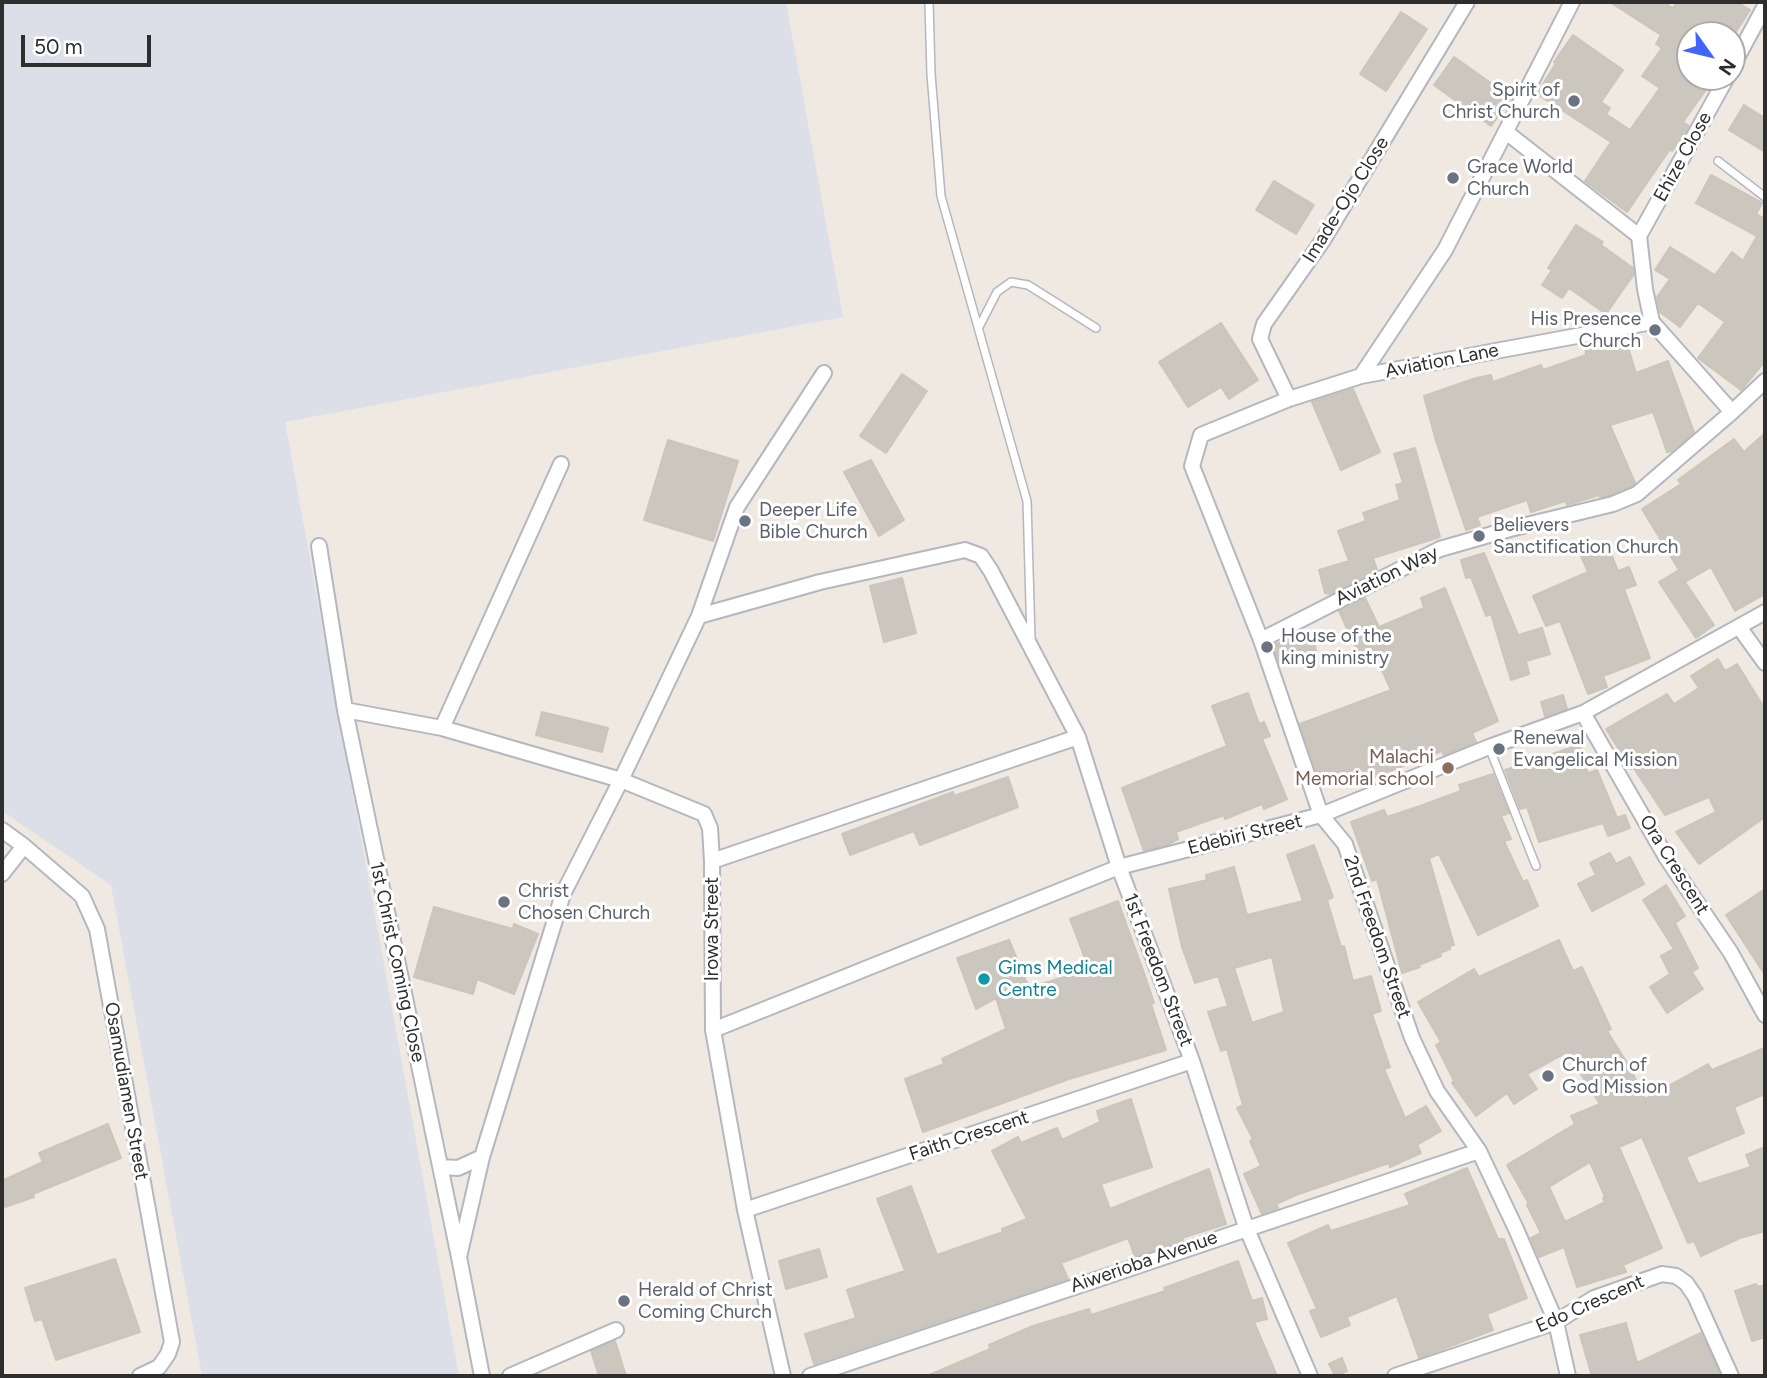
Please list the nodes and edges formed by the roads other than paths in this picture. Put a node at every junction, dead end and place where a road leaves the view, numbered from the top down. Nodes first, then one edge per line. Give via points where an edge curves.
1 (929, 2) edge
2 (1467, 2) edge
3 (1572, 2) edge
4 (1765, 6) edge
5 (1746, 41) edge
6 (1719, 91) edge
7 (1506, 132) junction
8 (1718, 162) dead end
9 (1765, 197) edge
10 (1639, 236) junction
11 (1653, 322) junction
12 (979, 327) junction
13 (1096, 328) dead end
14 (824, 373) dead end
15 (1361, 376) junction
16 (1765, 381) edge
17 (1289, 399) junction
18 (1732, 412) junction
19 (1197, 451) joint
20 (561, 464) dead end
21 (319, 546) dead end
22 (1765, 612) edge
23 (699, 616) junction
24 (1739, 627) junction
25 (1261, 640) junction
26 (1031, 647) junction
27 (1765, 663) edge
28 (345, 710) junction
29 (1583, 713) junction
30 (442, 727) junction
31 (1078, 737) junction
32 (1489, 747) junction
33 (621, 780) junction
34 (1321, 816) junction
35 (2, 830) edge
36 (24, 846) junction
37 (712, 861) junction
38 (1536, 866) dead end
39 (1119, 867) junction
40 (2, 874) edge
41 (1765, 1016) edge
42 (713, 1030) junction
43 (1192, 1061) junction
44 (1479, 1151) junction
45 (482, 1157) junction
46 (441, 1167) junction
47 (745, 1210) junction
48 (1246, 1227) junction
49 (459, 1257) junction
50 (1556, 1322) junction
51 (616, 1330) dead end
52 (140, 1376) edge
53 (482, 1376) edge
54 (510, 1376) edge
55 (783, 1376) edge
56 (810, 1376) edge
57 (1310, 1376) edge
58 (1395, 1376) edge
59 (1568, 1376) edge
60 (1731, 1376) edge

1 - 12 lane via 941,196
2 - 17 street, Imade-Ojo Close via 1323,240 1264,324 1260,339
3 - 7 street
4 - 5 street
6 - 10 street, Ehize Close
7 - 10 street
7 - 15 street via 1445,250
8 - 9 lane
10 - 11 street
11 - 15 street, Aviation Lane
11 - 18 street
12 - 13 lane via 997,292 1011,282 1028,285
12 - 26 lane via 1027,501
14 - 23 street via 737,507
15 - 17 street, Aviation Lane
16 - 18 street, Aviation Way
17 - 19 street, Aviation Lane via 1201,435
18 - 25 street, Aviation Way via 1637,494 1613,505 1440,549
19 - 25 street, 2nd Freedom Street via 1192,466
20 - 30 street
21 - 28 street, 1st Christ Coming Close
22 - 24 street, Edebiri Street
23 - 26 street, 1st Freedom Street via 820,582 965,550 981,556
23 - 33 street
24 - 27 street
24 - 29 street, Edebiri Street
25 - 34 street, 2nd Freedom Street
26 - 31 street, 1st Freedom Street
28 - 30 street
28 - 46 street, 1st Christ Coming Close
29 - 32 street, Edebiri Street
29 - 41 street, Ora Crescent
30 - 33 street
31 - 37 street, Irowa Street
31 - 39 street, 1st Freedom Street
32 - 34 street, Edebiri Street
32 - 38 lane
33 - 37 street via 704,814 710,828
33 - 45 street via 563,894
34 - 39 street, Edebiri Street
34 - 44 street, 2nd Freedom Street via 1345,844 1412,1038 1432,1081
35 - 36 street, Osamudiamen Street
36 - 40 street
36 - 52 street, Osamudiamen Street via 82,896 97,929 172,1342 159,1367
37 - 42 street, Irowa Street
39 - 42 street, Edebiri Street
39 - 43 street, 1st Freedom Street
42 - 47 street, Irowa Street
43 - 47 street, Faith Crescent
43 - 48 street, 1st Freedom Street
44 - 48 street, Aiwerioba Avenue
44 - 50 street, 2nd Freedom Street
45 - 46 street via 458,1168
45 - 49 street
46 - 49 street, 1st Christ Coming Close
47 - 55 street, Irowa Street
48 - 56 street, Aiwerioba Avenue
48 - 57 street, 1st Freedom Street
49 - 53 street, 1st Christ Coming Close
50 - 58 street, Edo Crescent
50 - 59 street, 2nd Freedom Street
50 - 60 street, Edo Crescent via 1594,1298 1662,1274 1676,1276 1695,1296
51 - 54 street

